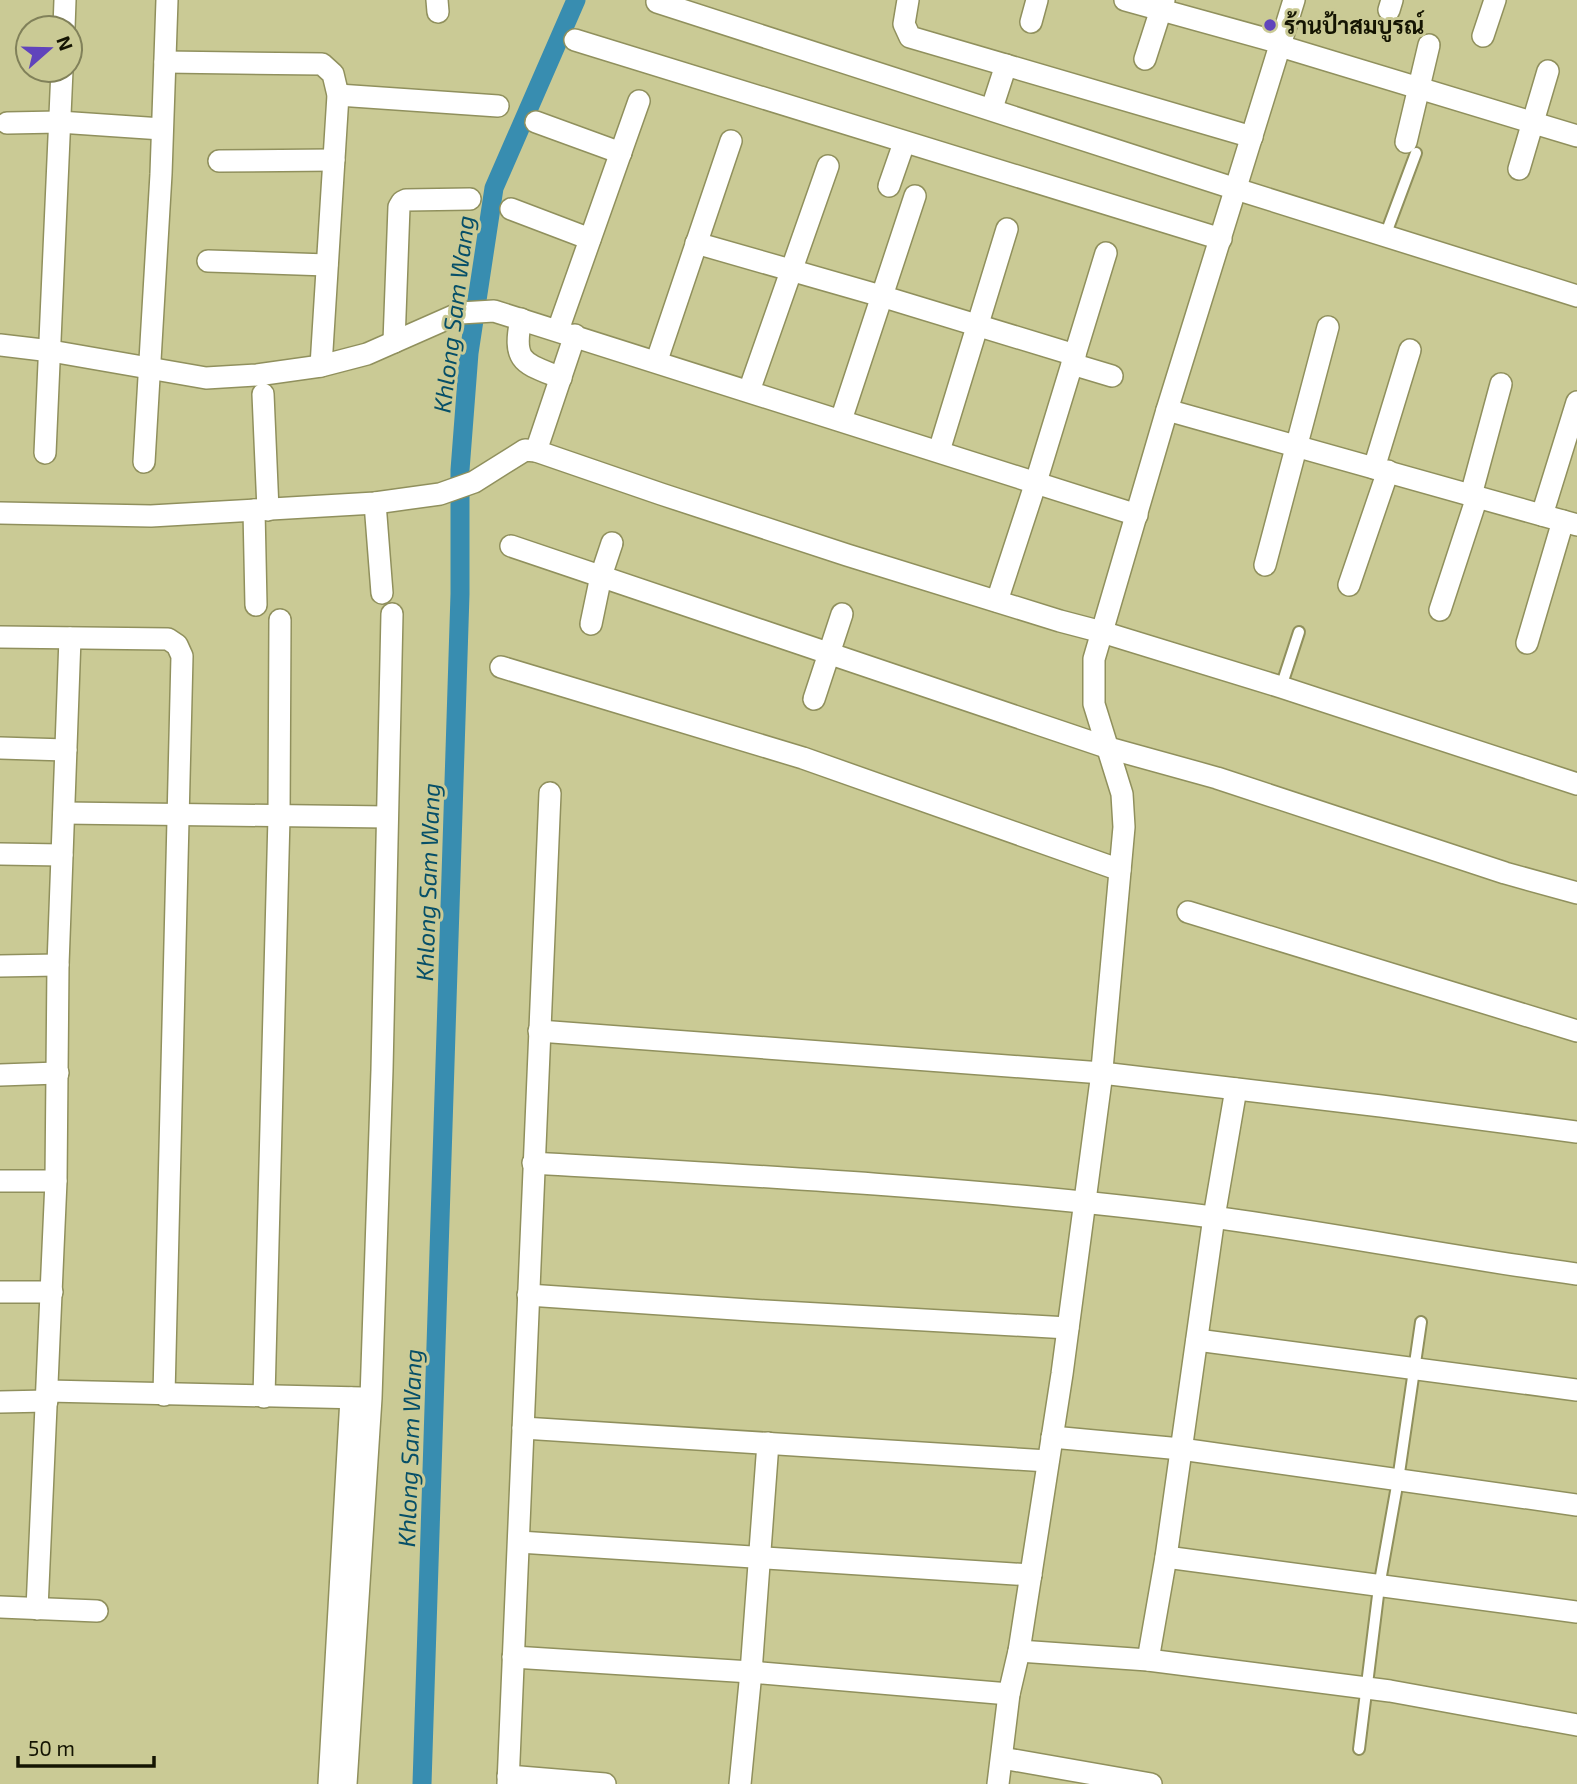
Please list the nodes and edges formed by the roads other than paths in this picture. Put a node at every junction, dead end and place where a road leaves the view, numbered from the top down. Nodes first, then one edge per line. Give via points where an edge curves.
1 (167, 0) edge
2 (908, 0) edge
3 (1037, 0) edge
4 (1125, 0) edge
5 (1294, 0) edge
6 (1495, 0) edge
7 (657, 2) dead end
8 (1163, 5) edge
9 (1031, 22) dead end
10 (1483, 36) dead end
11 (575, 40) dead end
12 (1280, 44) junction
13 (1429, 45) dead end
14 (1145, 59) dead end
15 (165, 62) junction
16 (1006, 65) junction
17 (1548, 71) dead end
18 (61, 84) edge
19 (1420, 89) junction
20 (338, 95) junction
21 (639, 101) dead end
22 (498, 106) dead end
23 (992, 108) junction
24 (59, 122) junction
25 (536, 122) dead end
26 (1532, 122) junction
27 (7, 123) dead end
28 (162, 129) junction
29 (1577, 136) edge
30 (1252, 137) junction
31 (731, 141) dead end
32 (904, 143) junction
33 (1411, 147) joint
34 (621, 153) junction
35 (334, 160) junction
36 (219, 161) dead end
37 (828, 166) dead end
38 (1519, 169) dead end
39 (888, 186) dead end
40 (1236, 189) junction
41 (915, 196) dead end
42 (470, 199) dead end
43 (511, 209) dead end
44 (1007, 229) dead end
45 (1385, 236) junction
46 (590, 239) junction
47 (1221, 239) junction
48 (696, 243) junction
49 (1106, 253) dead end
50 (208, 261) dead end
51 (327, 265) junction
52 (791, 270) junction
53 (881, 296) junction
54 (1577, 296) edge
55 (521, 319) junction
56 (977, 327) junction
57 (1328, 327) dead end
58 (566, 333) junction
59 (394, 342) junction
60 (0, 345) edge
61 (1410, 350) dead end
62 (51, 351) junction
63 (657, 360) junction
64 (1073, 360) junction
65 (321, 366) junction
66 (149, 368) junction
67 (1112, 376) dead end
68 (561, 378) junction
69 (1501, 384) dead end
70 (749, 391) junction
71 (263, 394) dead end
72 (1577, 402) edge
73 (1167, 410) junction
74 (841, 420) junction
75 (1298, 445) junction
76 (536, 450) junction
77 (939, 451) junction
78 (45, 453) dead end
79 (144, 462) dead end
80 (1381, 470) junction
81 (1036, 482) junction
82 (1474, 496) junction
83 (375, 503) junction
84 (261, 510) junction
85 (0, 513) edge
86 (1137, 515) junction
87 (1542, 515) junction
88 (1570, 523) edge
89 (612, 543) dead end
90 (511, 546) dead end
91 (1265, 565) dead end
92 (601, 576) junction
93 (1349, 585) dead end
94 (382, 593) dead end
95 (996, 601) junction
96 (256, 605) dead end
97 (1440, 610) dead end
98 (391, 614) dead end
99 (842, 614) dead end
100 (280, 620) dead end
101 (591, 624) dead end
102 (1102, 632) junction
103 (1299, 632) dead end
104 (0, 637) edge
105 (70, 638) junction
106 (1527, 643) dead end
107 (829, 654) junction
108 (501, 667) dead end
109 (1282, 687) junction
110 (814, 698) dead end
111 (0, 748) edge
112 (1109, 748) junction
113 (66, 750) junction
114 (1577, 784) edge
115 (550, 793) dead end
116 (64, 813) junction
117 (179, 816) junction
118 (279, 817) junction
119 (387, 817) junction
120 (0, 854) edge
121 (62, 855) junction
122 (1120, 870) junction
123 (1577, 893) edge
124 (1188, 912) dead end
125 (58, 965) junction
126 (0, 966) edge
127 (539, 1031) junction
128 (1577, 1031) edge
129 (58, 1073) junction
130 (1102, 1073) junction
131 (0, 1075) edge
132 (1236, 1089) junction
133 (1577, 1132) edge
134 (533, 1163) junction
135 (0, 1181) edge
136 (56, 1181) junction
137 (1085, 1203) junction
138 (1214, 1217) junction
139 (1577, 1274) edge
140 (0, 1292) edge
141 (52, 1292) junction
142 (528, 1295) junction
143 (1421, 1322) dead end
144 (1068, 1328) junction
145 (1197, 1340) junction
146 (1414, 1368) junction
147 (1577, 1391) edge
148 (164, 1395) junction
149 (47, 1396) junction
150 (264, 1396) junction
151 (361, 1398) junction
152 (0, 1402) edge
153 (523, 1428) junction
154 (1052, 1437) junction
155 (768, 1443) junction
156 (1181, 1449) junction
157 (1048, 1461) junction
158 (1398, 1480) junction
159 (1577, 1505) edge
160 (519, 1542) junction
161 (760, 1556) junction
162 (1166, 1557) junction
163 (1031, 1575) junction
164 (1379, 1587) junction
165 (0, 1607) edge
166 (37, 1609) junction
167 (97, 1611) dead end
168 (1577, 1612) edge
169 (1018, 1651) junction
170 (513, 1657) junction
171 (1148, 1660) junction
172 (751, 1672) junction
173 (1367, 1688) junction
174 (1009, 1694) junction
175 (1577, 1725) edge
176 (1359, 1749) dead end
177 (1003, 1758) junction
178 (508, 1780) edge
179 (1137, 1783) edge
180 (329, 1784) edge
181 (346, 1784) edge
182 (605, 1784) edge
183 (740, 1784) edge
184 (998, 1784) edge

1 - 15 street
2 - 16 street via 904,24 910,37
3 - 9 street
4 - 8 street
5 - 12 street
6 - 10 street
7 - 23 street
8 - 12 street
8 - 14 street
11 - 32 street
12 - 19 street
12 - 30 street
13 - 19 street
15 - 20 street via 322,64 334,74
15 - 28 street
16 - 23 street
16 - 30 street
17 - 26 street
18 - 24 street
19 - 26 street
19 - 33 street
20 - 22 street
20 - 35 street
21 - 34 street
23 - 40 street
24 - 27 street
24 - 28 street
24 - 62 street
25 - 34 street
26 - 29 street
26 - 38 street
28 - 66 street
30 - 40 street
31 - 48 street
32 - 39 street
32 - 47 street
33 - 45 lane
34 - 46 street
35 - 36 street
35 - 51 street
37 - 52 street
40 - 45 street
40 - 47 street
41 - 53 street
42 - 59 street via 402,202 399,207
43 - 46 street
44 - 56 street
45 - 54 street
46 - 58 street
47 - 73 street
48 - 52 street
48 - 63 street
49 - 64 street
50 - 51 street
51 - 65 street
52 - 53 street
52 - 70 street
53 - 56 street
53 - 74 street
55 - 58 street
55 - 59 street via 494,310 460,313
55 - 68 street via 518,351 526,363
56 - 64 street
56 - 77 street
57 - 75 street
58 - 63 street
58 - 68 street
59 - 65 street
60 - 62 street
61 - 80 street
62 - 66 street
62 - 78 street
63 - 70 street
64 - 67 street
64 - 81 street
65 - 66 street via 223,378
66 - 79 street
68 - 76 street
69 - 82 street
70 - 74 street
71 - 84 street
72 - 87 street
73 - 75 street
73 - 86 street
74 - 77 street
75 - 80 street
75 - 91 street
76 - 83 street via 525,450 474,482 440,494
76 - 95 street via 674,499
77 - 81 street
80 - 82 street
80 - 93 street
81 - 86 street
81 - 95 street
82 - 87 street
82 - 97 street
83 - 84 street
83 - 94 street
84 - 85 street via 151,516
84 - 96 street
86 - 102 street
87 - 88 street
88 - 106 street
89 - 92 street
90 - 92 street
92 - 101 street
92 - 107 street
95 - 102 street
98 - 119 street
99 - 107 street
100 - 118 street
102 - 109 street
102 - 112 street via 1094,659 1094,704
103 - 109 lane
104 - 105 street
105 - 113 street
105 - 117 street via 169,639 177,645 182,656
107 - 110 street
107 - 112 street
108 - 122 street via 803,758
109 - 114 street
111 - 113 street
112 - 122 street via 1122,794
112 - 123 street
113 - 116 street
115 - 127 street
116 - 117 street
116 - 121 street
117 - 118 street
117 - 148 street
118 - 119 street
118 - 150 street
119 - 151 street via 382,1083
120 - 121 street
121 - 125 street
122 - 130 street
124 - 128 street
125 - 126 street
125 - 129 street
127 - 130 street
127 - 134 street
129 - 131 street
129 - 136 street
130 - 132 street
130 - 137 street
132 - 133 street
132 - 138 street
134 - 137 street via 854,1181
134 - 142 street
135 - 136 street
136 - 141 street
137 - 138 street
137 - 144 street
138 - 139 street
138 - 145 street
140 - 141 street
141 - 149 street
142 - 144 street
142 - 153 street
143 - 146 lane
144 - 154 street
145 - 146 street
145 - 156 street
146 - 147 street
146 - 158 lane
148 - 149 street
148 - 150 street
149 - 152 street
149 - 166 street
150 - 151 street
151 - 180 street
151 - 181 street
153 - 155 street
153 - 160 street
154 - 156 street
154 - 157 street
155 - 157 street
155 - 161 street
156 - 158 street
156 - 162 street
157 - 163 street
158 - 159 street
158 - 164 lane
160 - 161 street
160 - 170 street
161 - 163 street
161 - 172 street
162 - 164 street
162 - 171 street
163 - 169 street
164 - 168 street
164 - 173 lane
165 - 166 street
166 - 167 street
169 - 171 street
169 - 174 street
170 - 172 street
170 - 178 street
171 - 173 street
172 - 174 street
172 - 183 street
173 - 175 street
173 - 176 lane
174 - 177 street
177 - 179 street
177 - 184 street
178 - 182 street

